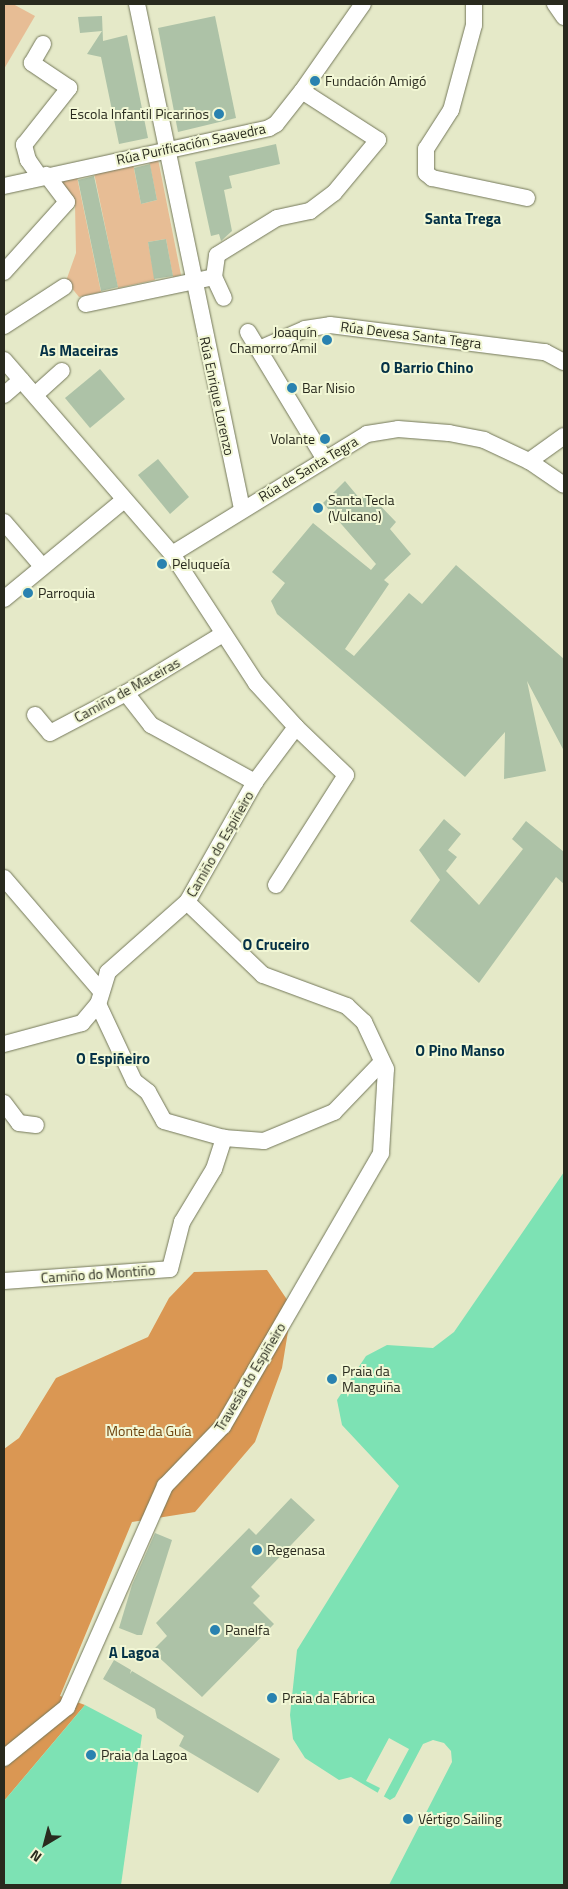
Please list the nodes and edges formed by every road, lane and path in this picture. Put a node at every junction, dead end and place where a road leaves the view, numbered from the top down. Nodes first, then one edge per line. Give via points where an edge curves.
1 (138, 4) edge
2 (363, 4) edge
3 (475, 4) edge
4 (555, 4) edge
5 (564, 17) edge
6 (43, 44) dead end
7 (302, 91) junction
8 (168, 150) junction
9 (44, 176) junction
10 (4, 186) edge
11 (527, 198) dead end
12 (4, 272) edge
13 (214, 277) junction
14 (194, 282) junction
15 (64, 287) dead end
16 (224, 298) dead end
17 (86, 304) dead end
18 (7, 320) edge
19 (248, 332) dead end
20 (259, 350) junction
21 (4, 360) edge
22 (564, 362) edge
23 (62, 371) dead end
24 (21, 380) junction
25 (4, 394) edge
26 (34, 395) junction
27 (564, 436) edge
28 (324, 458) junction
29 (529, 461) junction
30 (564, 486) edge
31 (123, 501) junction
32 (242, 509) junction
33 (4, 522) edge
34 (172, 554) junction
35 (42, 566) junction
36 (4, 599) edge
37 (223, 634) junction
38 (126, 693) junction
39 (35, 715) dead end
40 (296, 727) junction
41 (255, 782) junction
42 (4, 878) edge
43 (276, 884) dead end
44 (187, 902) junction
45 (99, 997) junction
46 (4, 1044) edge
47 (382, 1062) junction
48 (4, 1103) edge
49 (36, 1125) dead end
50 (224, 1138) junction
51 (4, 1281) edge
52 (4, 1758) edge

1 - 8 street, Rúa Enrique Lorenzo
2 - 7 street, Rúa Purificación Saavedra
3 - 11 street via 474,25 451,110 426,149 426,173 432,178
4 - 5 street
6 - 9 street via 32,63 68,88 24,145 28,160
7 - 8 street, Rúa Purificación Saavedra via 269,128
7 - 13 street via 378,140 334,193 310,211 277,218 217,255
8 - 9 street, Rúa Purificación Saavedra
8 - 14 street, Rúa Enrique Lorenzo
9 - 10 street, Rúa Purificación Saavedra
9 - 12 street via 67,202
13 - 14 street
13 - 16 street
14 - 17 street
14 - 32 street, Rúa Enrique Lorenzo
15 - 18 street
19 - 20 street
20 - 22 street, Rúa Devesa Santa Tegra via 305,329 330,325 544,352
20 - 28 street
21 - 24 street
23 - 26 street
24 - 25 street
24 - 26 street
26 - 31 street
27 - 29 street
28 - 29 street, Rúa de Santa Tegra via 367,434 398,429 449,433 484,440
28 - 32 street, Rúa de Santa Tegra
29 - 30 street, Rúa de Santa Tegra
31 - 34 street
31 - 35 street
32 - 34 street, Rúa de Santa Tegra
33 - 35 street
34 - 37 street
35 - 36 street
37 - 38 street, Camiño de Maceiras
37 - 40 street via 256,683
38 - 39 street, Camiño de Maceiras via 50,733
38 - 41 street, Camiño do Espiñeiro via 151,725
40 - 41 street, Camiño do Espiñeiro
40 - 43 street via 346,775
41 - 44 street, Camiño do Espiñeiro
42 - 45 street
44 - 45 street, Camiño do Espiñeiro via 108,972
44 - 47 street, Travesía do Espiñeiro via 263,975 347,1006 364,1022
45 - 46 street, Camiño do Espiñeiro via 82,1023
45 - 50 street via 134,1081 148,1092 164,1120
47 - 50 street via 334,1112 264,1141
47 - 52 street, Travesía do Espiñeiro via 386,1068 381,1153 223,1426 165,1486 67,1707
48 - 49 street via 19,1123
50 - 51 street, Camiño do Montiño via 214,1169 182,1222 170,1269

